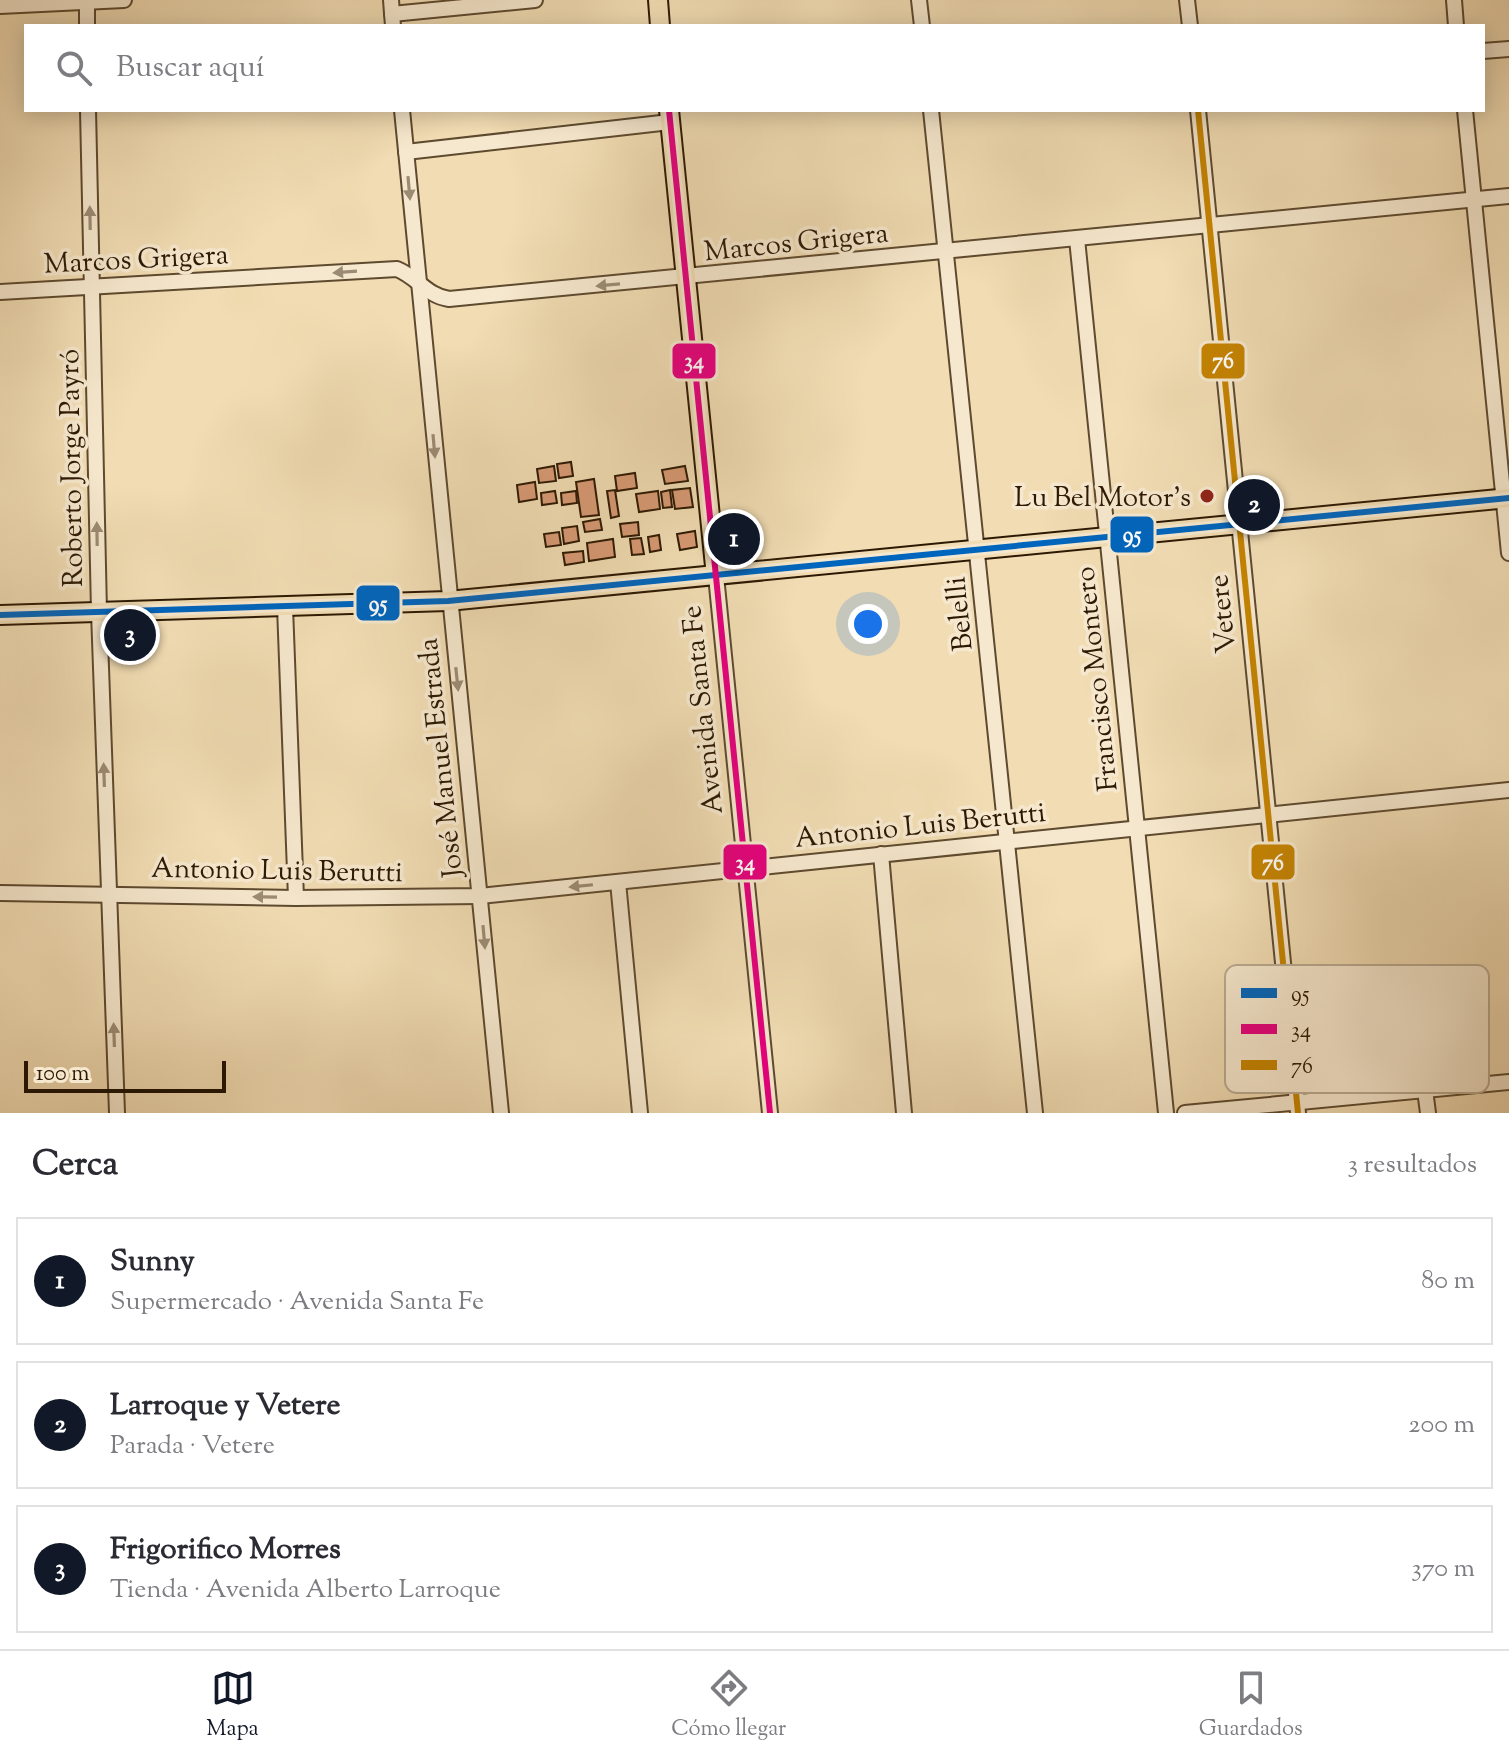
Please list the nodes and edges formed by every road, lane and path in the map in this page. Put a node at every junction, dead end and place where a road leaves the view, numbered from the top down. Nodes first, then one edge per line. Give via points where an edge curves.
1 (124, 0) edge
2 (535, 0) edge
3 (658, 0) edge
4 (919, 0) edge
5 (1187, 0) edge
6 (1454, 0) edge
7 (87, 1) edge
8 (0, 6) edge
9 (392, 13) edge
10 (87, 24) edge
11 (660, 24) edge
12 (922, 24) edge
13 (1190, 24) edge
14 (1456, 24) edge
15 (1509, 49) edge
16 (1485, 51) edge
17 (88, 112) edge
18 (402, 112) edge
19 (931, 112) edge
20 (1198, 112) edge
21 (1465, 112) edge
22 (669, 116) edge
23 (406, 152) junction
24 (1509, 196) edge
25 (1473, 199) junction
26 (1210, 225) junction
27 (1077, 239) junction
28 (945, 252) junction
29 (685, 278) junction
30 (418, 282) junction
31 (91, 288) junction
32 (0, 292) edge
33 (1506, 498) edge
34 (1238, 525) junction
35 (1107, 537) junction
36 (977, 551) junction
37 (1509, 553) edge
38 (716, 576) junction
39 (448, 601) junction
40 (285, 607) junction
41 (99, 612) junction
42 (0, 615) edge
43 (1509, 790) edge
44 (1268, 813) junction
45 (1137, 827) junction
46 (1008, 840) junction
47 (881, 854) junction
48 (746, 869) junction
49 (618, 882) junction
50 (0, 893) edge
51 (108, 893) junction
52 (480, 896) junction
53 (296, 898) junction
54 (1283, 965) edge
55 (1509, 1082) edge
56 (1489, 1084) edge
57 (1404, 1093) edge
58 (1425, 1093) edge
59 (1297, 1108) edge
60 (117, 1113) edge
61 (501, 1113) edge
62 (640, 1113) edge
63 (770, 1113) edge
64 (904, 1113) edge
65 (1035, 1113) edge
66 (1166, 1113) edge
67 (1185, 1113) edge
68 (1428, 1113) edge

1 - 7 street
2 - 9 street
3 - 11 main road
4 - 12 street
5 - 13 street
6 - 14 street
7 - 8 street
7 - 10 street
15 - 16 street
31 -> 17 street, Roberto Jorge Payró
18 - 23 street, José Manuel Estrada
19 - 28 street, Belelli
20 - 26 street, Vetere
21 - 25 street
22 - 23 street
22 - 29 main road, Avenida Santa Fe
23 -> 30 street, José Manuel Estrada
24 - 25 street, Marcos Grigera
25 - 26 street, Marcos Grigera
25 - 33 street
26 - 27 street, Marcos Grigera
26 - 34 street, Vetere
27 - 28 street, Marcos Grigera
27 - 35 street, Francisco Montero
28 - 29 street, Marcos Grigera
28 - 36 street, Belelli
29 -> 30 street, Marcos Grigera via 449,299
29 - 38 main road, Avenida Santa Fe
30 -> 31 street, Marcos Grigera via 397,269
30 -> 39 street, José Manuel Estrada
31 - 32 street, Marcos Grigera
41 -> 31 street, Roberto Jorge Payró
33 - 34 main road
33 - 37 street
34 - 35 main road
34 - 44 street, Vetere
35 - 36 main road
35 - 45 street, Francisco Montero
36 - 38 main road
36 - 46 street, Belelli
38 - 39 main road
38 - 48 street, Avenida Santa Fe
39 - 40 main road
39 -> 52 street, José Manuel Estrada
40 - 41 main road
40 - 53 street
41 - 42 main road
51 -> 41 street, Roberto Jorge Payró
43 - 44 street, Antonio Luis Berutti
44 - 45 street, Antonio Luis Berutti
44 - 54 street, Vetere
45 - 46 street, Antonio Luis Berutti
45 - 66 street, Francisco Montero
46 - 47 street, Antonio Luis Berutti
46 - 65 street, Belelli
47 - 48 street, Antonio Luis Berutti
47 - 64 street
48 - 49 street, Antonio Luis Berutti
48 - 63 street, Avenida Santa Fe
49 -> 52 street, Antonio Luis Berutti
49 - 62 street
50 - 51 street, Antonio Luis Berutti
53 -> 51 street, Antonio Luis Berutti
60 -> 51 street, Roberto Jorge Payró
52 - 53 street, Antonio Luis Berutti
52 -> 61 street, José Manuel Estrada
55 - 56 street
57 - 59 street
58 - 68 street
59 - 67 street

